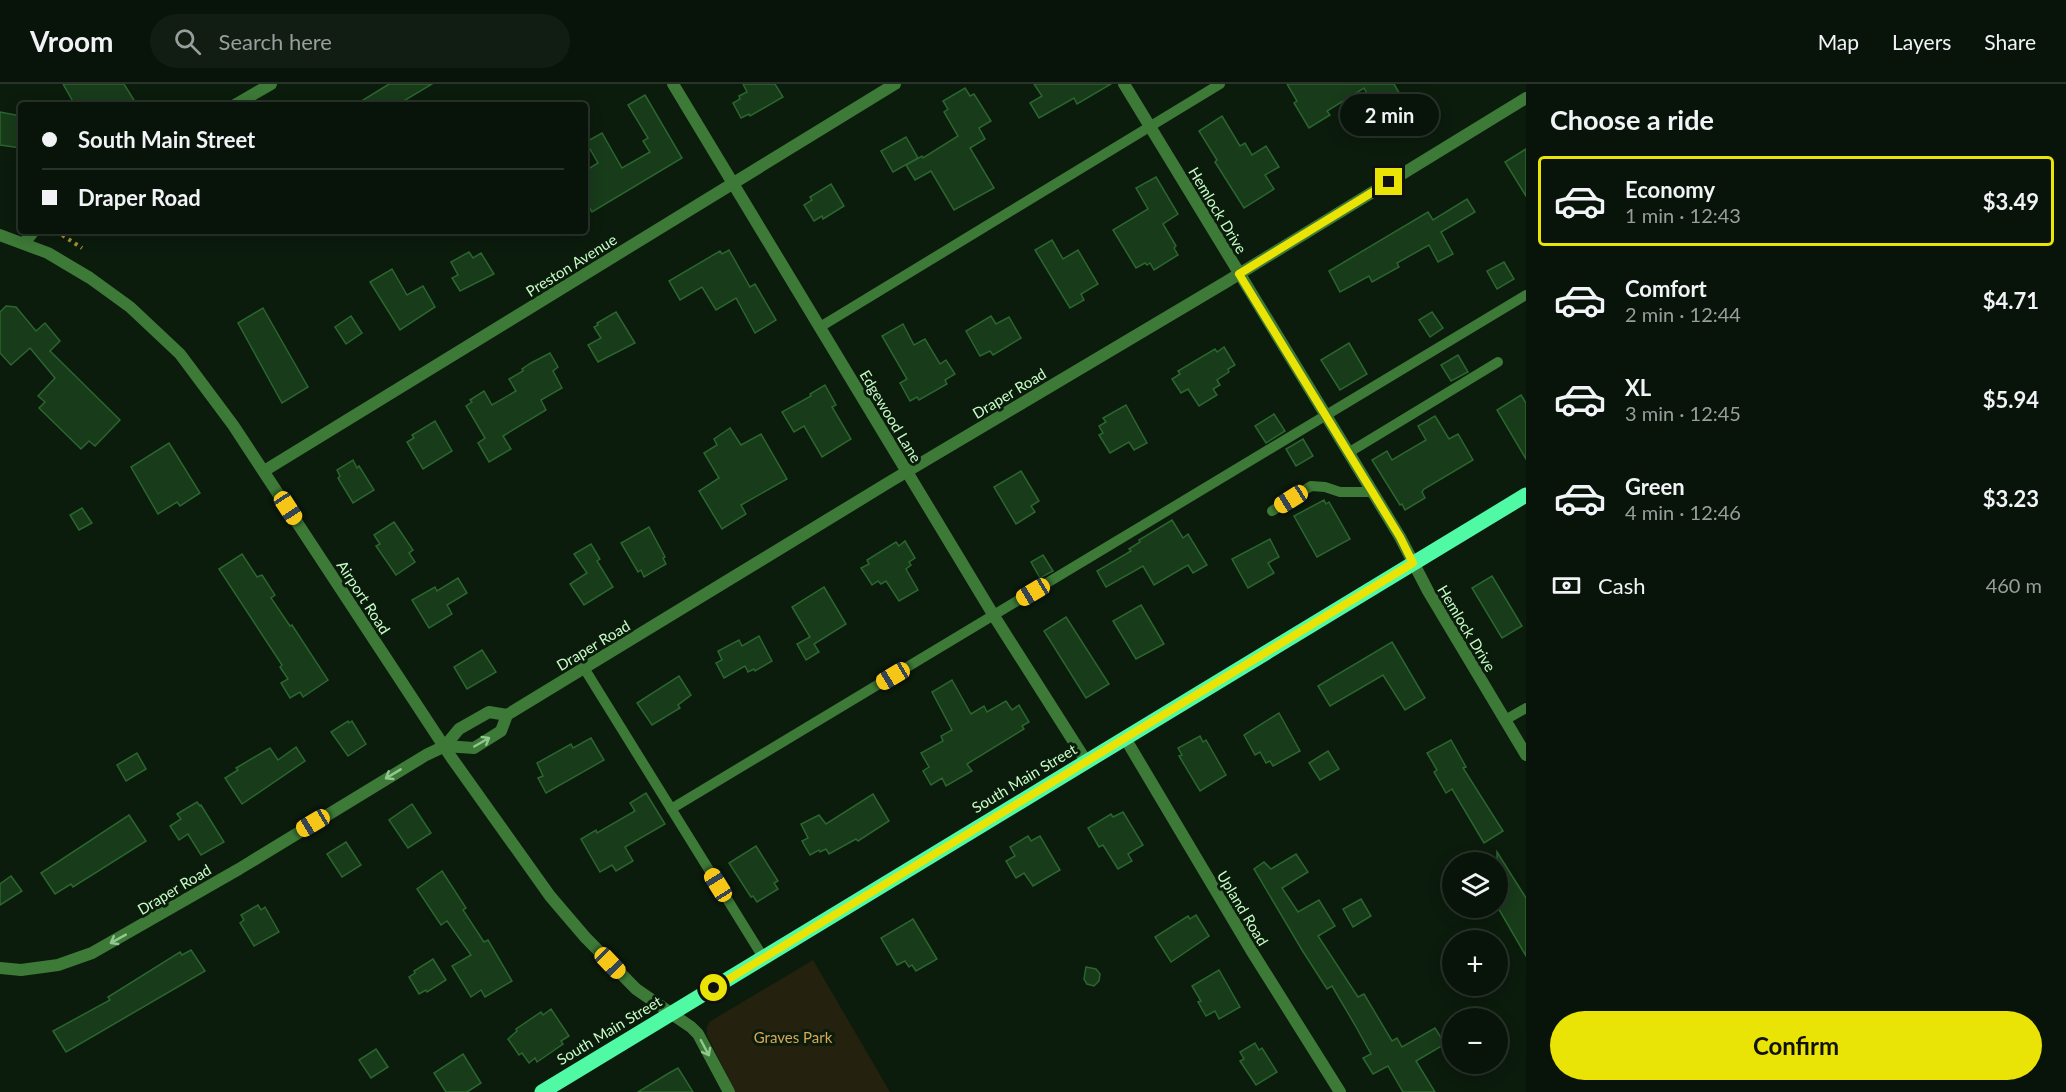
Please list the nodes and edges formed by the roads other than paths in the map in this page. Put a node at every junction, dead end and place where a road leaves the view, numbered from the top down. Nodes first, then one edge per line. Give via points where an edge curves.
1 (271, 84) edge
2 (673, 84) edge
3 (895, 84) edge
4 (1124, 84) edge
5 (1220, 84) edge
6 (1526, 98) edge
7 (240, 102) edge
8 (1149, 127) junction
9 (733, 183) junction
10 (32, 234) edge
11 (0, 235) edge
12 (24, 243) junction
13 (1239, 274) junction
14 (1526, 295) edge
15 (820, 327) junction
16 (1498, 362) dead end
17 (1326, 416) junction
18 (1348, 453) junction
19 (264, 471) junction
20 (907, 471) junction
21 (1372, 492) junction
22 (1526, 495) edge
23 (1272, 511) dead end
24 (1413, 563) junction
25 (994, 615) junction
26 (584, 668) junction
27 (1526, 708) edge
28 (507, 715) junction
29 (1505, 720) junction
30 (1125, 738) junction
31 (445, 746) junction
32 (1526, 755) edge
33 (1086, 761) junction
34 (671, 809) junction
35 (763, 957) junction
36 (0, 968) edge
37 (672, 1014) junction
38 (542, 1092) edge
39 (729, 1092) edge
40 (1340, 1092) edge

1 - 7 street
2 - 9 street, Edgewood Lane
3 - 9 street, Preston Avenue
4 - 8 street, Hemlock Drive
5 - 8 lane
6 - 13 street, Draper Road
8 - 13 street, Hemlock Drive
8 - 15 lane
9 - 15 street, Edgewood Lane
9 - 19 street, Preston Avenue
10 - 12 street
11 - 12 street, Airport Road
12 - 19 street, Airport Road via 90,278 159,333 198,377
13 - 17 street, Hemlock Drive
13 - 20 street, Draper Road
14 - 17 lane
15 - 20 street, Edgewood Lane
16 - 18 lane
17 - 18 street, Hemlock Drive
17 - 25 lane
18 - 21 street, Hemlock Drive
19 - 31 street, Airport Road
20 - 25 street, Edgewood Lane
20 - 26 street, Draper Road
21 - 23 lane via 1340,492 1311,486
21 - 24 street, Hemlock Drive
22 - 24 main road, South Main Street
24 - 29 street, Hemlock Drive
24 - 30 main road, South Main Street
25 - 33 street, Edgewood Lane
25 - 34 lane
26 - 28 street, Draper Road
26 - 34 lane
27 - 29 lane
28 - 31 street, Draper Road via 489,712 459,729
31 -> 28 street, Draper Road via 474,747 501,731
29 - 32 street, Hemlock Drive
30 - 33 main road, South Main Street
30 - 40 street, Upland Road via 1238,930
31 -> 36 street, Draper Road via 92,953 58,965 21,970
31 - 37 street, Airport Road via 550,896 636,989
33 - 35 main road, South Main Street
34 - 35 lane
35 - 37 main road, South Main Street
37 - 38 main road, South Main Street
37 -> 39 street, Airport Road via 698,1034

